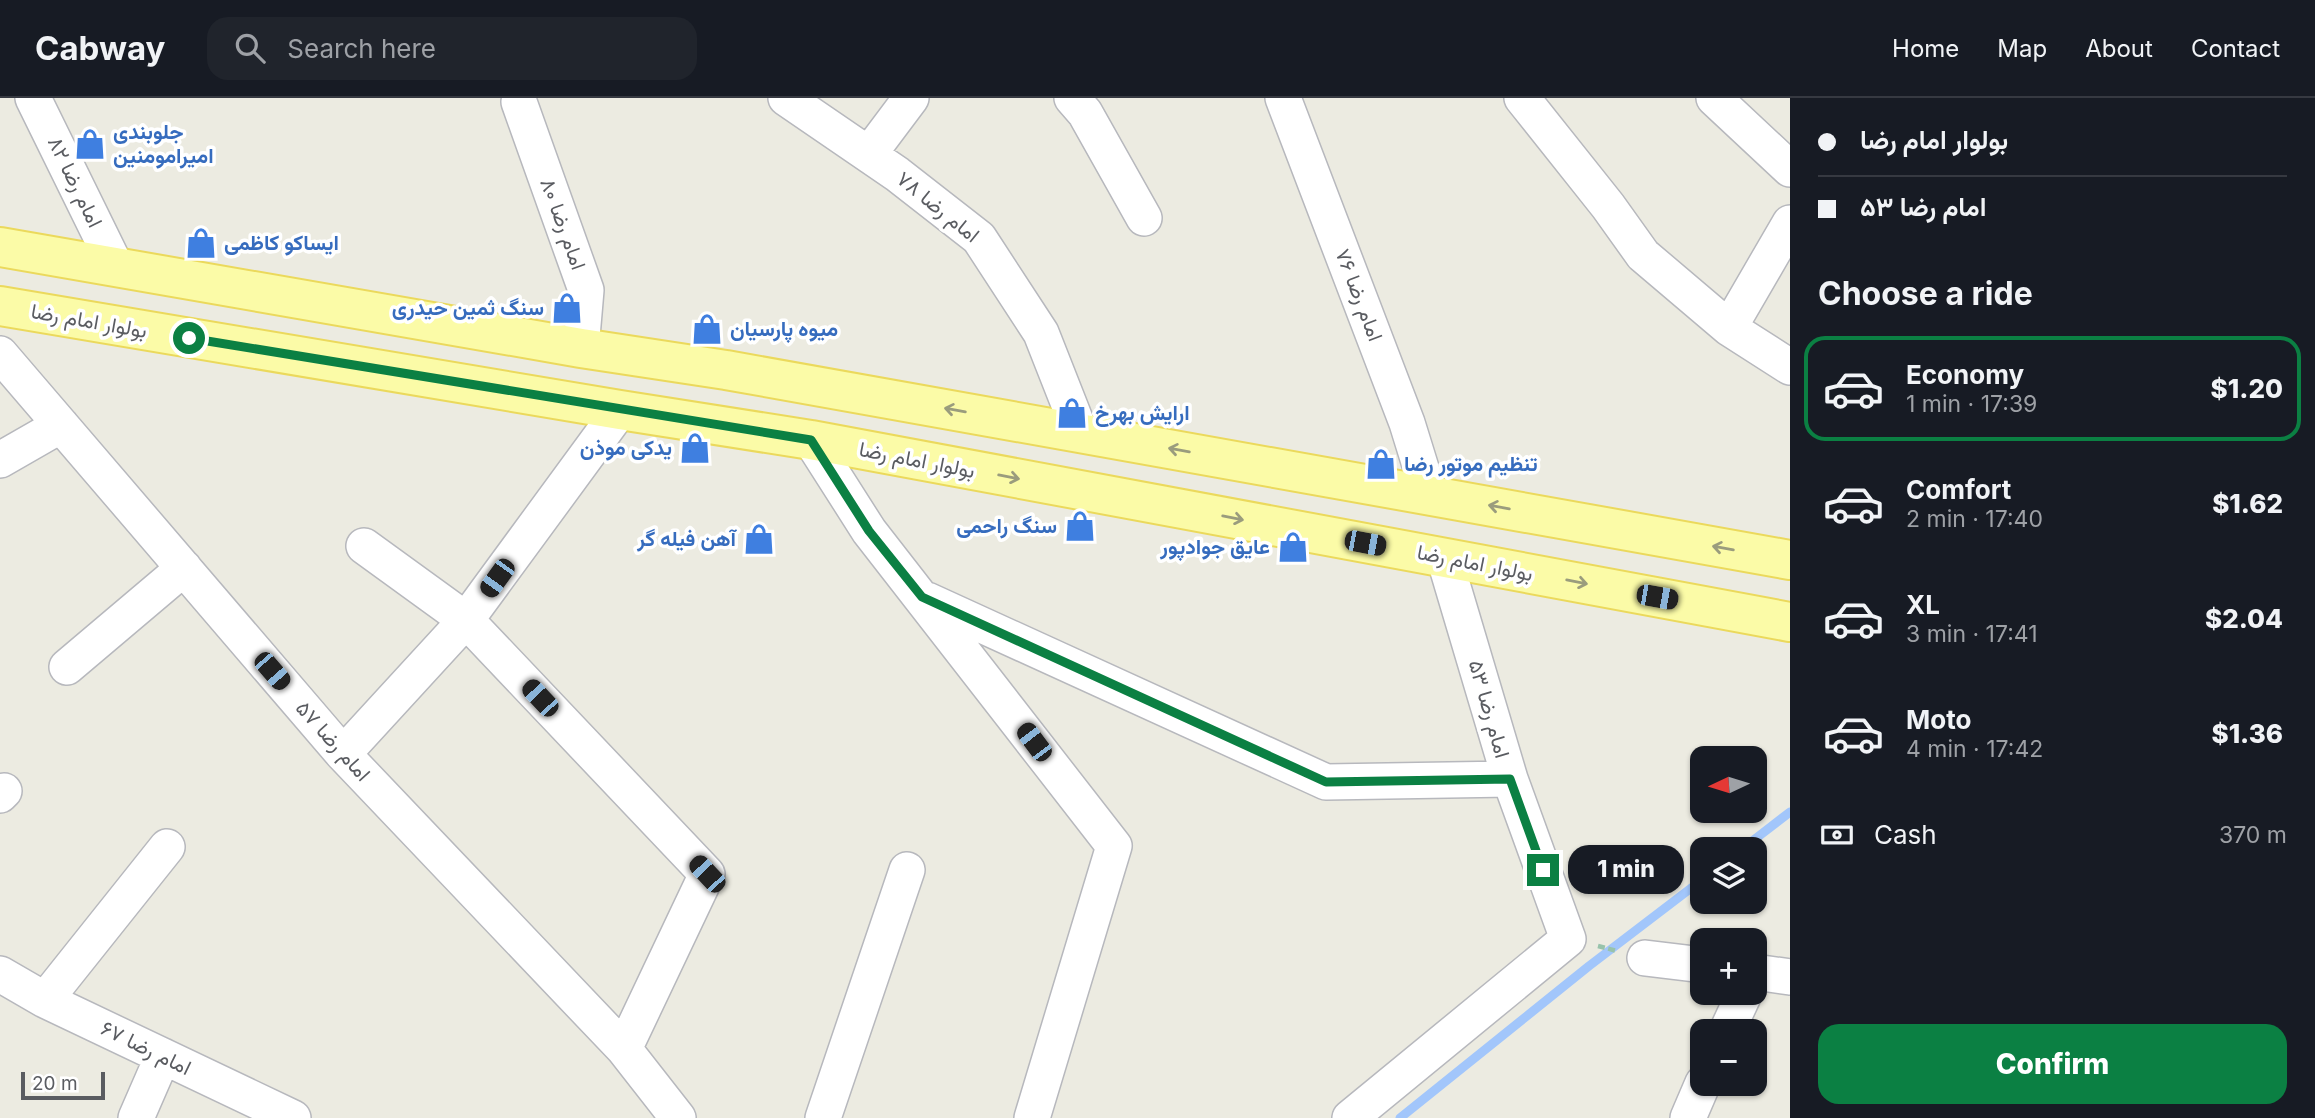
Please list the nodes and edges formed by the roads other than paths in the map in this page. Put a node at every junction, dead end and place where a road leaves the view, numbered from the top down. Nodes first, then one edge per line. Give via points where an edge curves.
1 (33, 98) edge
2 (786, 98) edge
3 (911, 98) edge
4 (1072, 98) edge
5 (1283, 98) edge
6 (1522, 98) edge
7 (1714, 98) edge
8 (520, 102) dead end
9 (869, 154) junction
10 (1790, 169) edge
11 (1144, 218) dead end
12 (1790, 223) edge
13 (0, 247) edge
14 (116, 267) junction
15 (0, 306) edge
16 (1729, 328) junction
17 (581, 348) junction
18 (0, 354) edge
19 (1790, 367) edge
20 (620, 410) junction
21 (61, 425) junction
22 (1080, 432) junction
23 (811, 440) junction
24 (0, 460) edge
25 (1429, 495) junction
26 (364, 546) dead end
27 (1444, 558) junction
28 (1790, 560) edge
29 (184, 568) junction
30 (922, 597) junction
31 (466, 620) junction
32 (1790, 622) edge
33 (67, 667) dead end
34 (343, 754) junction
35 (1510, 779) junction
36 (167, 847) dead end
37 (906, 870) dead end
38 (1645, 958) road end
39 (1690, 963) edge
40 (0, 974) edge
41 (1767, 974) edge
42 (1790, 977) edge
43 (46, 1000) junction
44 (624, 1049) junction
45 (163, 1056) junction
46 (1697, 1096) edge
47 (254, 1110) edge
48 (136, 1118) edge
49 (293, 1118) edge
50 (678, 1118) edge
51 (823, 1118) edge
52 (1032, 1118) edge
53 (1350, 1118) edge
54 (1688, 1118) edge

1 - 14 street, امام رضا ۸۲
2 - 9 street, امام رضا ۷۸
3 - 9 street
4 - 11 street
5 - 25 street, امام رضا ۷۶ via 1408,423
6 - 16 street via 1643,255
7 - 10 street
8 - 17 street, امام رضا ۸۰ via 586,290
9 - 22 street, امام رضا ۷۸ via 979,238 1041,333
12 - 16 street
13 - 14 main road
14 - 17 main road
15 - 20 main road, بولوار امام رضا
16 - 19 street
22 -> 17 main road
18 - 21 street, امام رضا ۵۷
20 - 23 main road, بولوار امام رضا
20 - 31 street
21 - 24 street
21 - 29 street, امام رضا ۵۷
25 -> 22 main road
23 -> 27 main road, بولوار امام رضا
23 - 30 street via 869,531
28 -> 25 main road
26 - 31 street
27 -> 32 main road, بولوار امام رضا
27 - 35 street, امام رضا ۵۳
29 - 33 street
29 - 34 street, امام رضا ۵۷
30 - 35 street via 1326,782
30 - 52 street via 1114,846
31 - 34 street
31 - 44 street via 707,874
34 - 44 street, امام رضا ۵۷
35 - 53 street, امام رضا ۵۳ via 1568,939
36 - 43 street
37 - 51 street
38 - 39 street
40 - 43 street, امام رضا ۶۷
41 - 42 street
43 - 45 street, امام رضا ۶۷
44 - 50 street, امام رضا ۵۷
45 - 47 street, امام رضا ۶۷
45 - 48 street
46 - 54 street
47 - 49 street, امام رضا ۶۷

